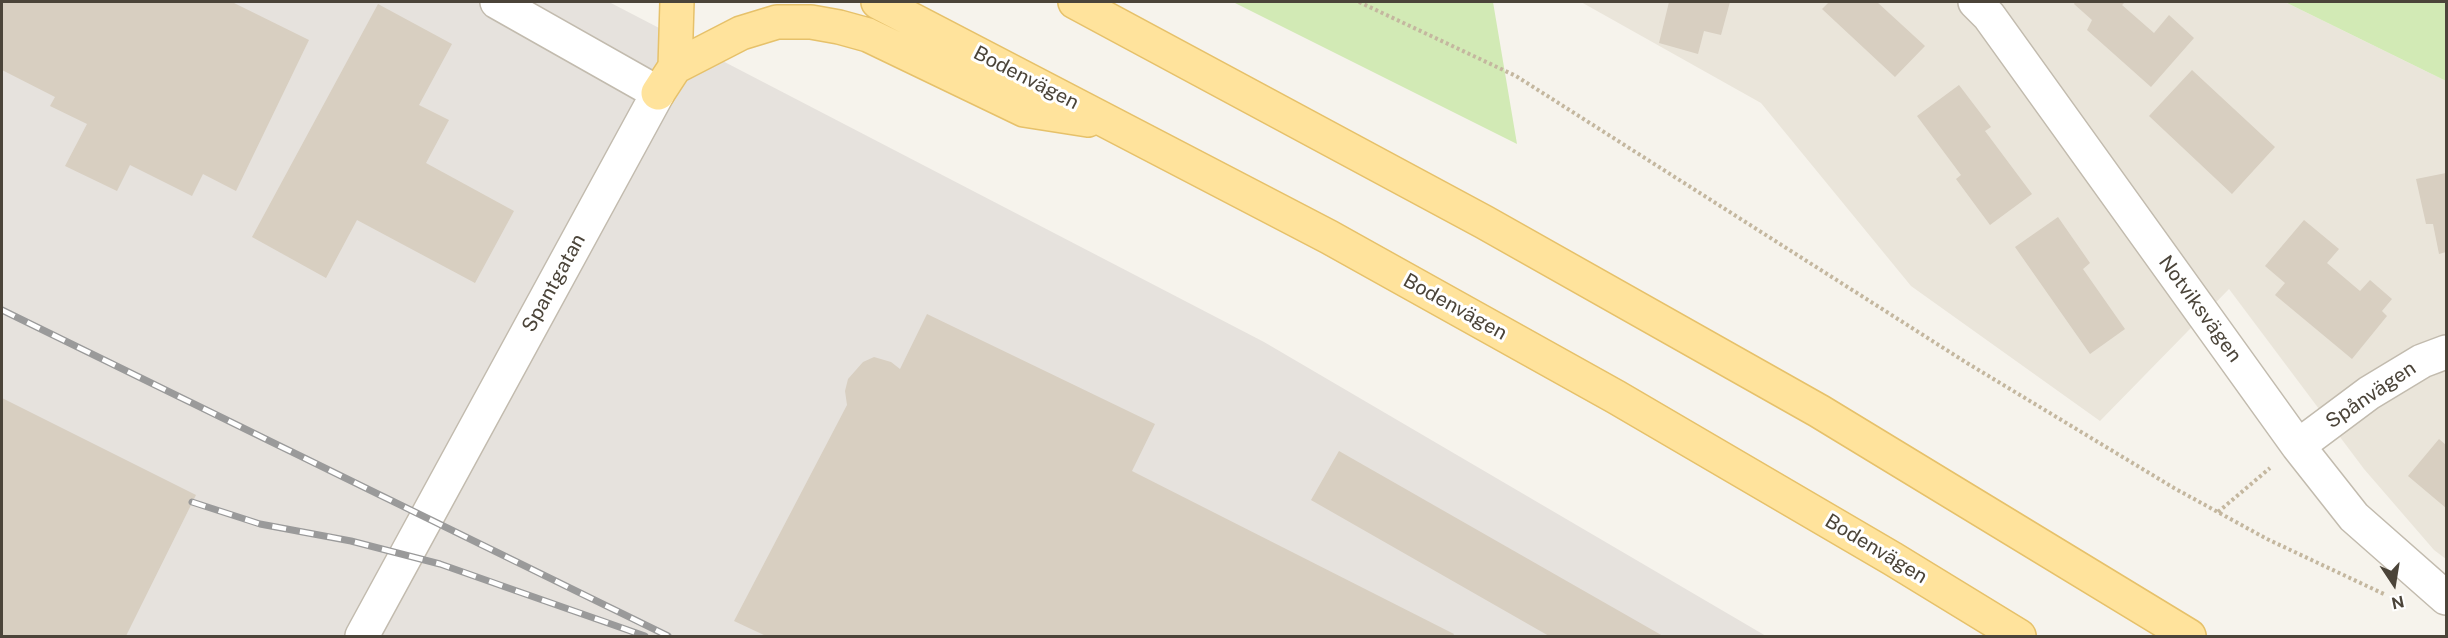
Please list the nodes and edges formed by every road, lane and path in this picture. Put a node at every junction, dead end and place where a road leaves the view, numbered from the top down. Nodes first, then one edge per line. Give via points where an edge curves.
1 (497, 2) edge
2 (677, 2) edge
3 (878, 2) edge
4 (1075, 2) edge
5 (1359, 2) edge
6 (1976, 2) edge
7 (667, 80) junction
8 (1116, 125) junction
9 (2446, 352) edge
10 (2298, 446) junction
11 (2218, 512) junction
12 (2391, 597) dead end
13 (2446, 598) edge
14 (362, 636) edge
15 (2019, 636) edge
16 (2189, 636) edge

1 - 7 street
2 - 7 main road
3 - 8 main road, Bodenvägen
4 - 16 main road via 1484,222 1798,400
5 - 11 path via 1516,76 1967,363
6 - 10 street, Notviksvägen
7 - 8 main road via 741,33 777,22 811,22 868,36 1024,111
7 - 14 street, Spantgatan
8 - 15 main road, Bodenvägen via 1329,237 1616,397
9 - 10 street, Spånvägen via 2422,361 2369,393
10 - 11 path
10 - 13 street, Notviksvägen via 2354,518
11 - 12 path

